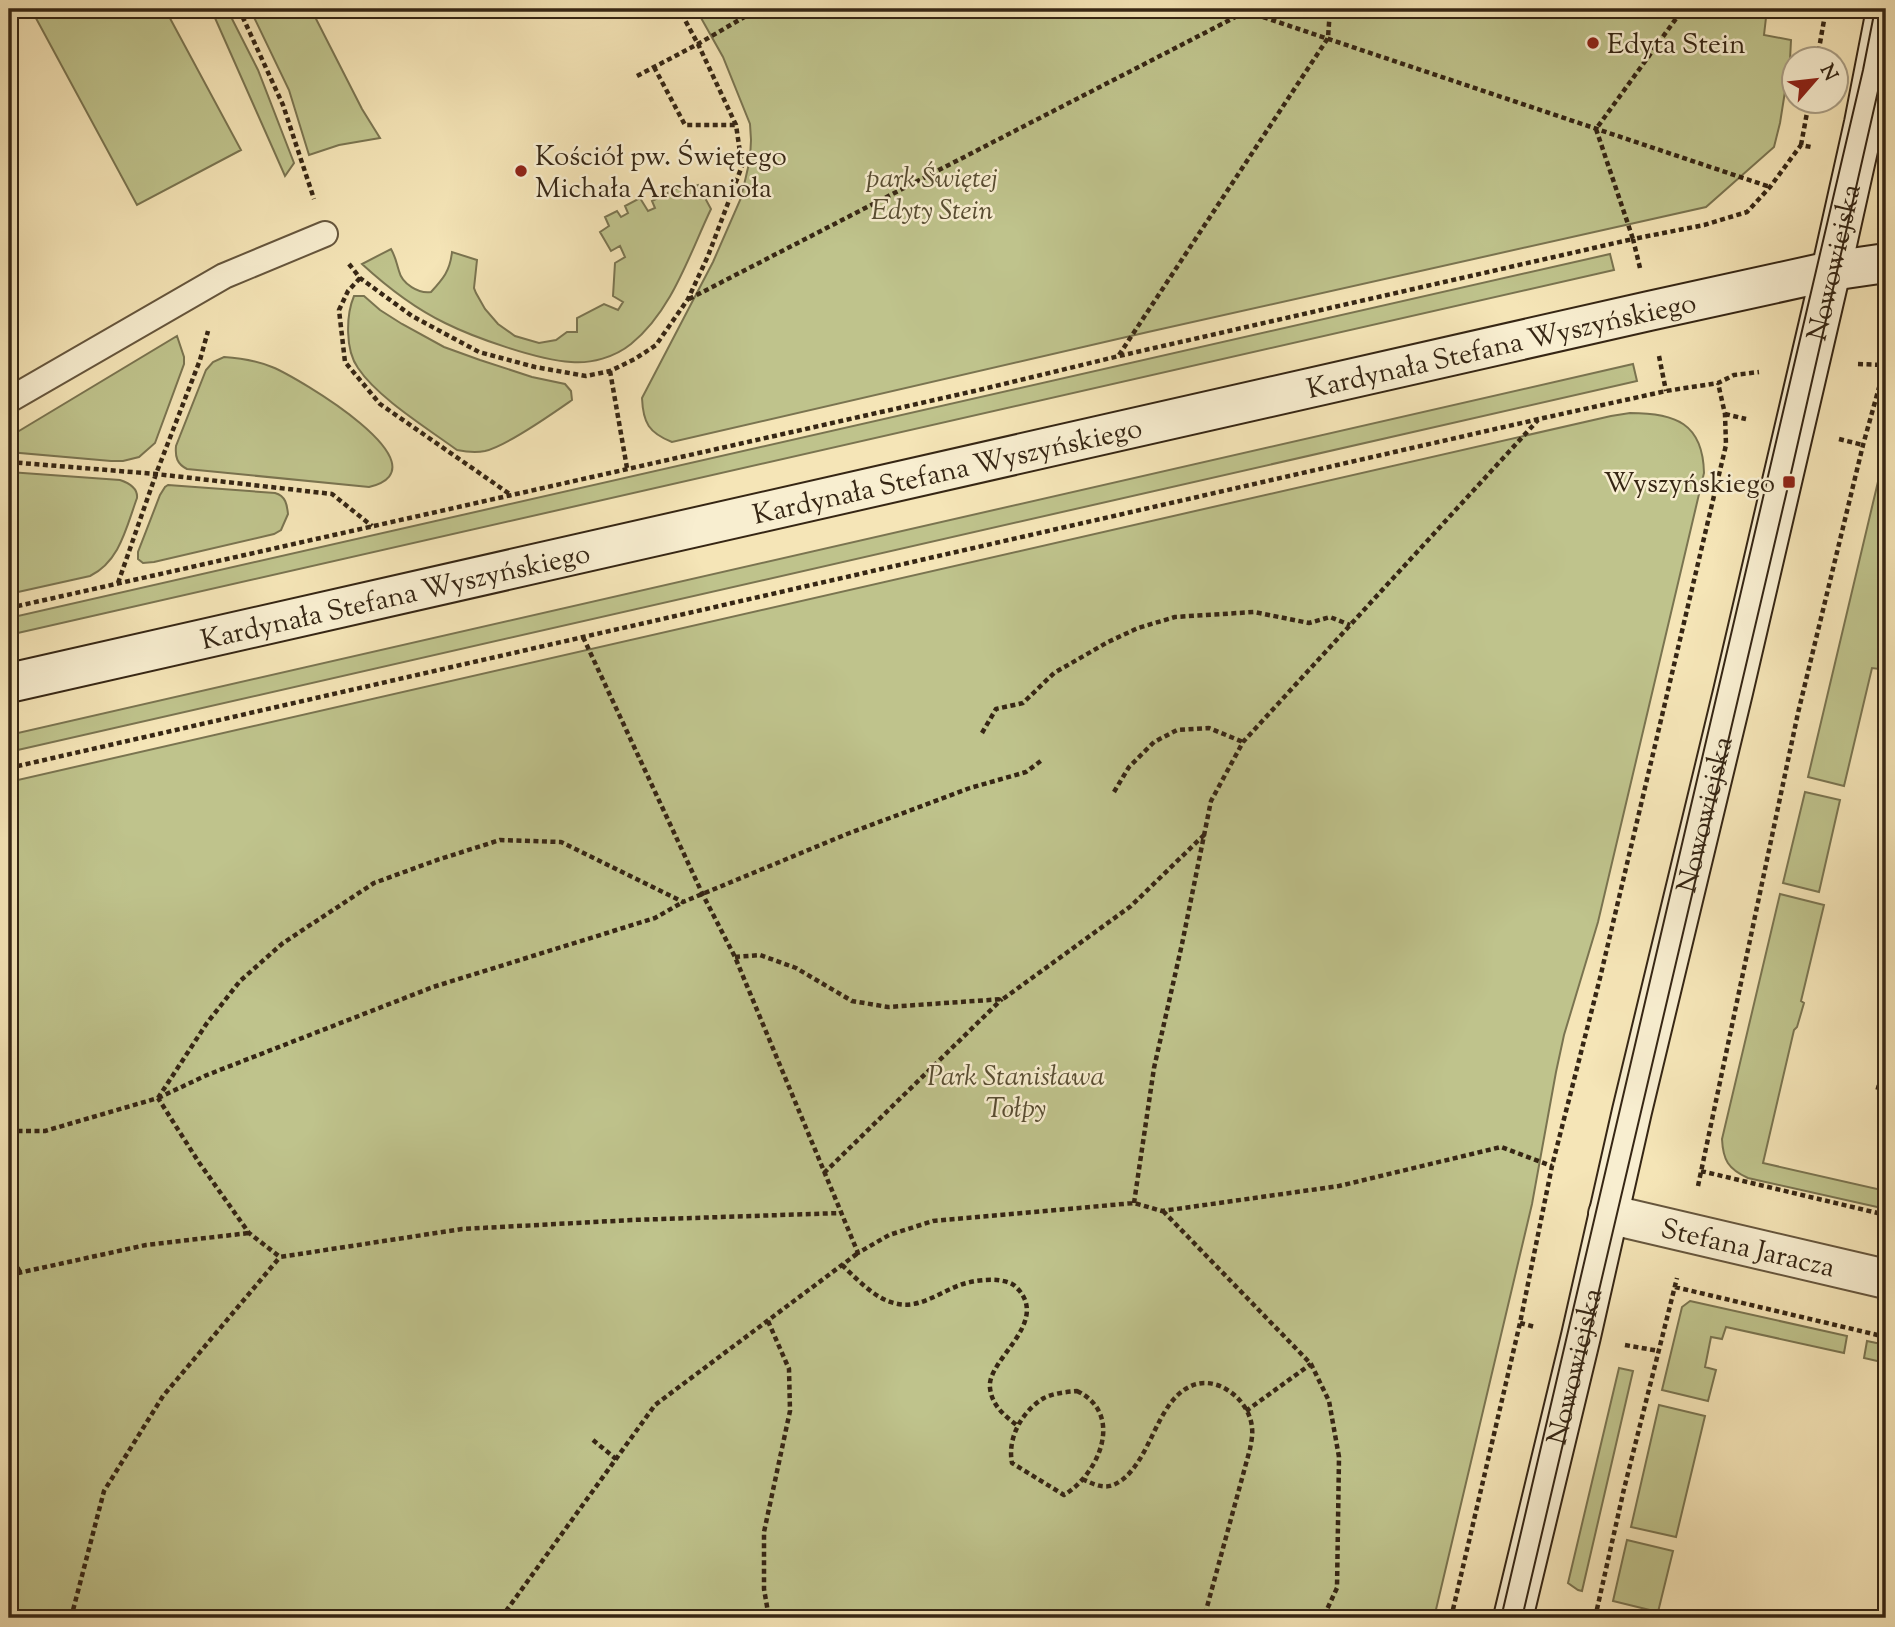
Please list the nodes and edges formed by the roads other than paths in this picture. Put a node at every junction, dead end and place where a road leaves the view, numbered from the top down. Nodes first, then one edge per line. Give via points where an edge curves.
1 (1886, 10) edge
2 (325, 234) road end
3 (1886, 263) edge
4 (1831, 271) junction
5 (9, 400) edge
6 (9, 683) edge
7 (1608, 1214) junction
8 (1886, 1279) edge
9 (1513, 1618) edge

1 - 4 street, Nowowiejska
2 - 5 lane via 224,276
3 - 4 street, Kardynała Stefana Wyszyńskiego
4 - 6 street, Kardynała Stefana Wyszyńskiego
4 - 7 street, Nowowiejska
7 - 8 street, Stefana Jaracza
7 - 9 street, Nowowiejska

